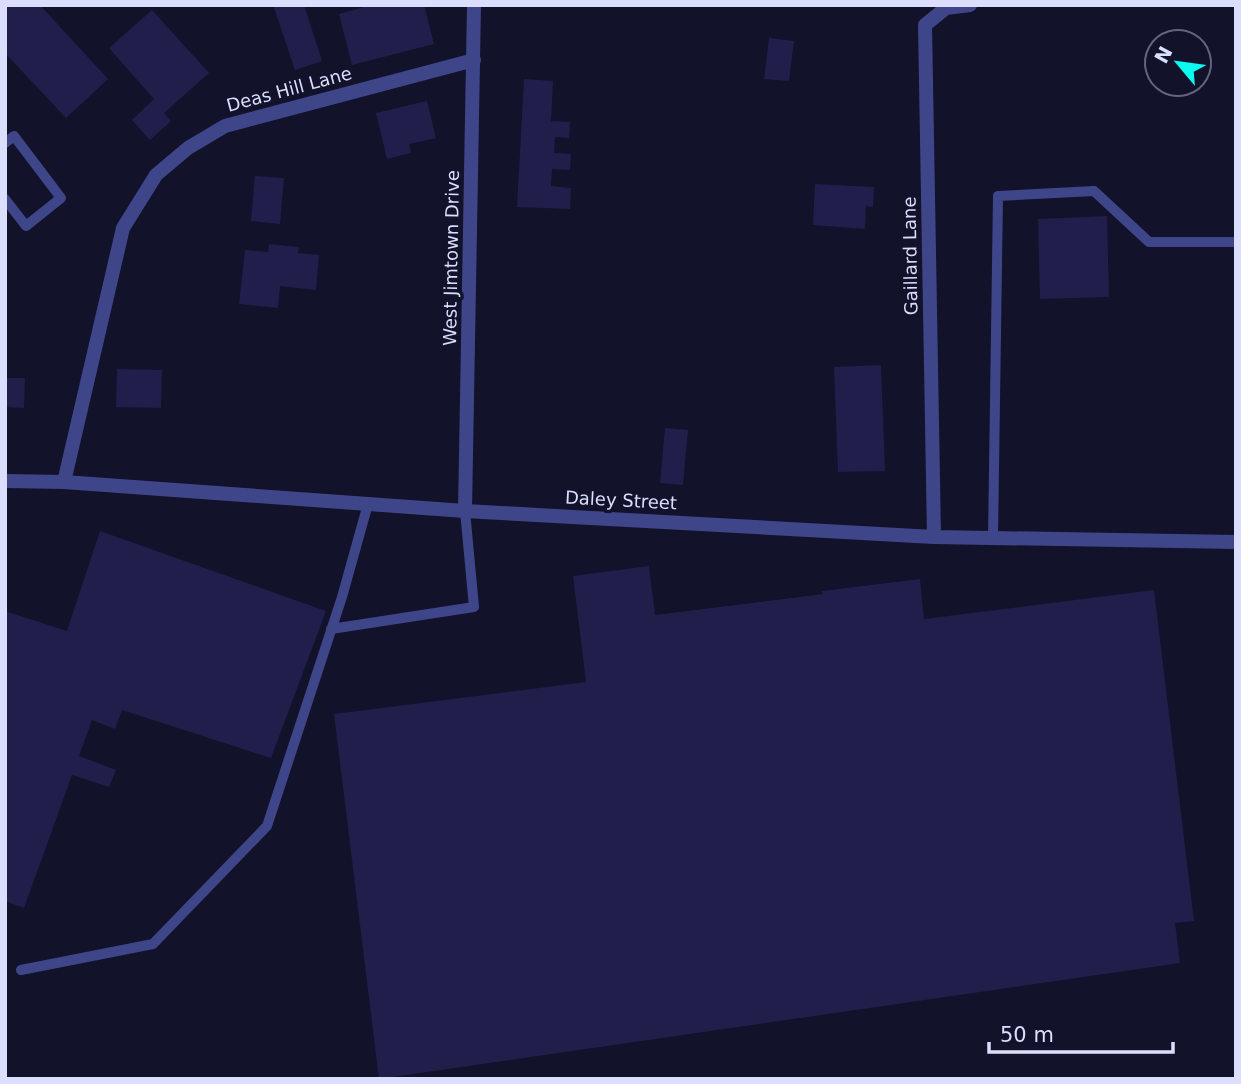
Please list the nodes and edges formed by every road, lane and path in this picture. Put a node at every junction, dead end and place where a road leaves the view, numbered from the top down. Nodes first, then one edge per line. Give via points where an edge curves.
1 (474, 5) edge
2 (970, 5) edge
3 (474, 60) junction
4 (5, 143) edge
5 (5, 199) edge
6 (1236, 242) edge
7 (5, 481) edge
8 (64, 482) junction
9 (368, 504) junction
10 (465, 511) junction
11 (934, 537) junction
12 (993, 538) junction
13 (1236, 542) edge
14 (331, 629) junction
15 (21, 970) dead end

1 - 3 street, West Jimtown Drive
2 - 11 street, Gaillard Lane via 946,8 925,25
3 - 8 street, Deas Hill Lane via 225,125 156,175 123,228
3 - 10 street, West Jimtown Drive
4 - 5 lane via 15,136 61,198 26,226
6 - 12 lane via 1149,242 1094,191 998,196
7 - 8 street, Daley Street
8 - 9 street, Daley Street
9 - 10 street, Daley Street
9 - 14 lane
10 - 11 street, Daley Street
10 - 14 lane via 474,607
11 - 12 street, Daley Street
12 - 13 street, Daley Street
14 - 15 lane via 267,826 153,944

